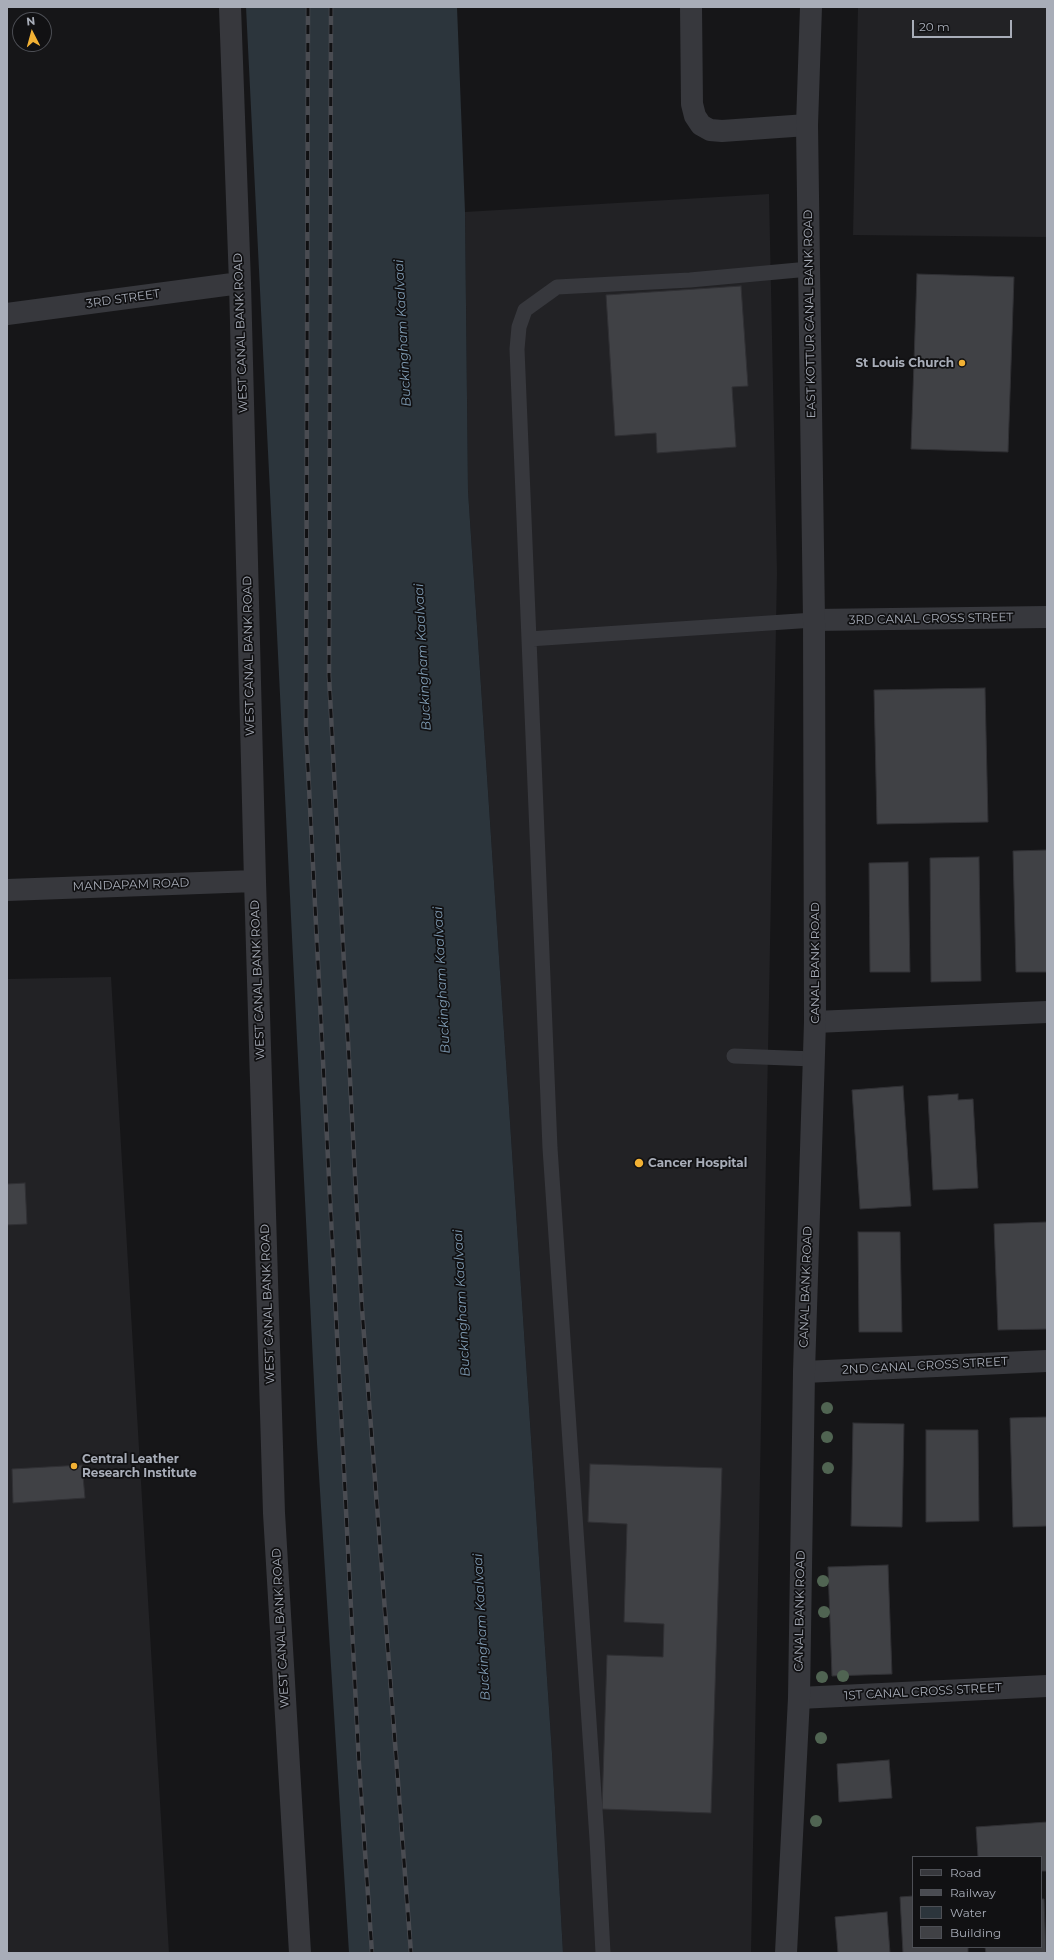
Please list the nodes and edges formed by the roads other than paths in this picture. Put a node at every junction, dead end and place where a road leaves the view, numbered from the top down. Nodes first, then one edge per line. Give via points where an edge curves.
1 (230, 7) edge
2 (691, 7) edge
3 (811, 7) edge
4 (806, 125) junction
5 (809, 269) junction
6 (240, 283) junction
7 (7, 314) edge
8 (1047, 617) edge
9 (814, 620) junction
10 (529, 639) junction
11 (255, 881) junction
12 (7, 890) edge
13 (1047, 1012) edge
14 (815, 1022) junction
15 (734, 1056) dead end
16 (814, 1059) junction
17 (1047, 1361) edge
18 (804, 1372) junction
19 (1047, 1686) edge
20 (799, 1698) junction
21 (300, 1953) edge
22 (603, 1953) edge
23 (786, 1953) edge

1 - 6 street, WEST CANAL BANK ROAD
2 - 4 street via 692,104 701,125 710,130 722,131
3 - 4 street, EAST KOTTUR CANAL BANK ROAD
4 - 5 street, EAST KOTTUR CANAL BANK ROAD
5 - 9 street, EAST KOTTUR CANAL BANK ROAD
5 - 10 lane via 690,280 557,287 525,310 519,327 517,349
6 - 7 street, 3RD STREET
6 - 11 street, WEST CANAL BANK ROAD
8 - 9 street, 3RD CANAL CROSS STREET
9 - 10 lane
9 - 14 street, CANAL BANK ROAD
10 - 22 lane via 550,1148
11 - 12 street, MANDAPAM ROAD
11 - 21 street, WEST CANAL BANK ROAD via 274,1514
13 - 14 street
14 - 16 street, CANAL BANK ROAD
15 - 16 lane
16 - 18 street, CANAL BANK ROAD
17 - 18 street, 2ND CANAL CROSS STREET
18 - 20 street, CANAL BANK ROAD
19 - 20 street, 1ST CANAL CROSS STREET
20 - 23 street, CANAL BANK ROAD

